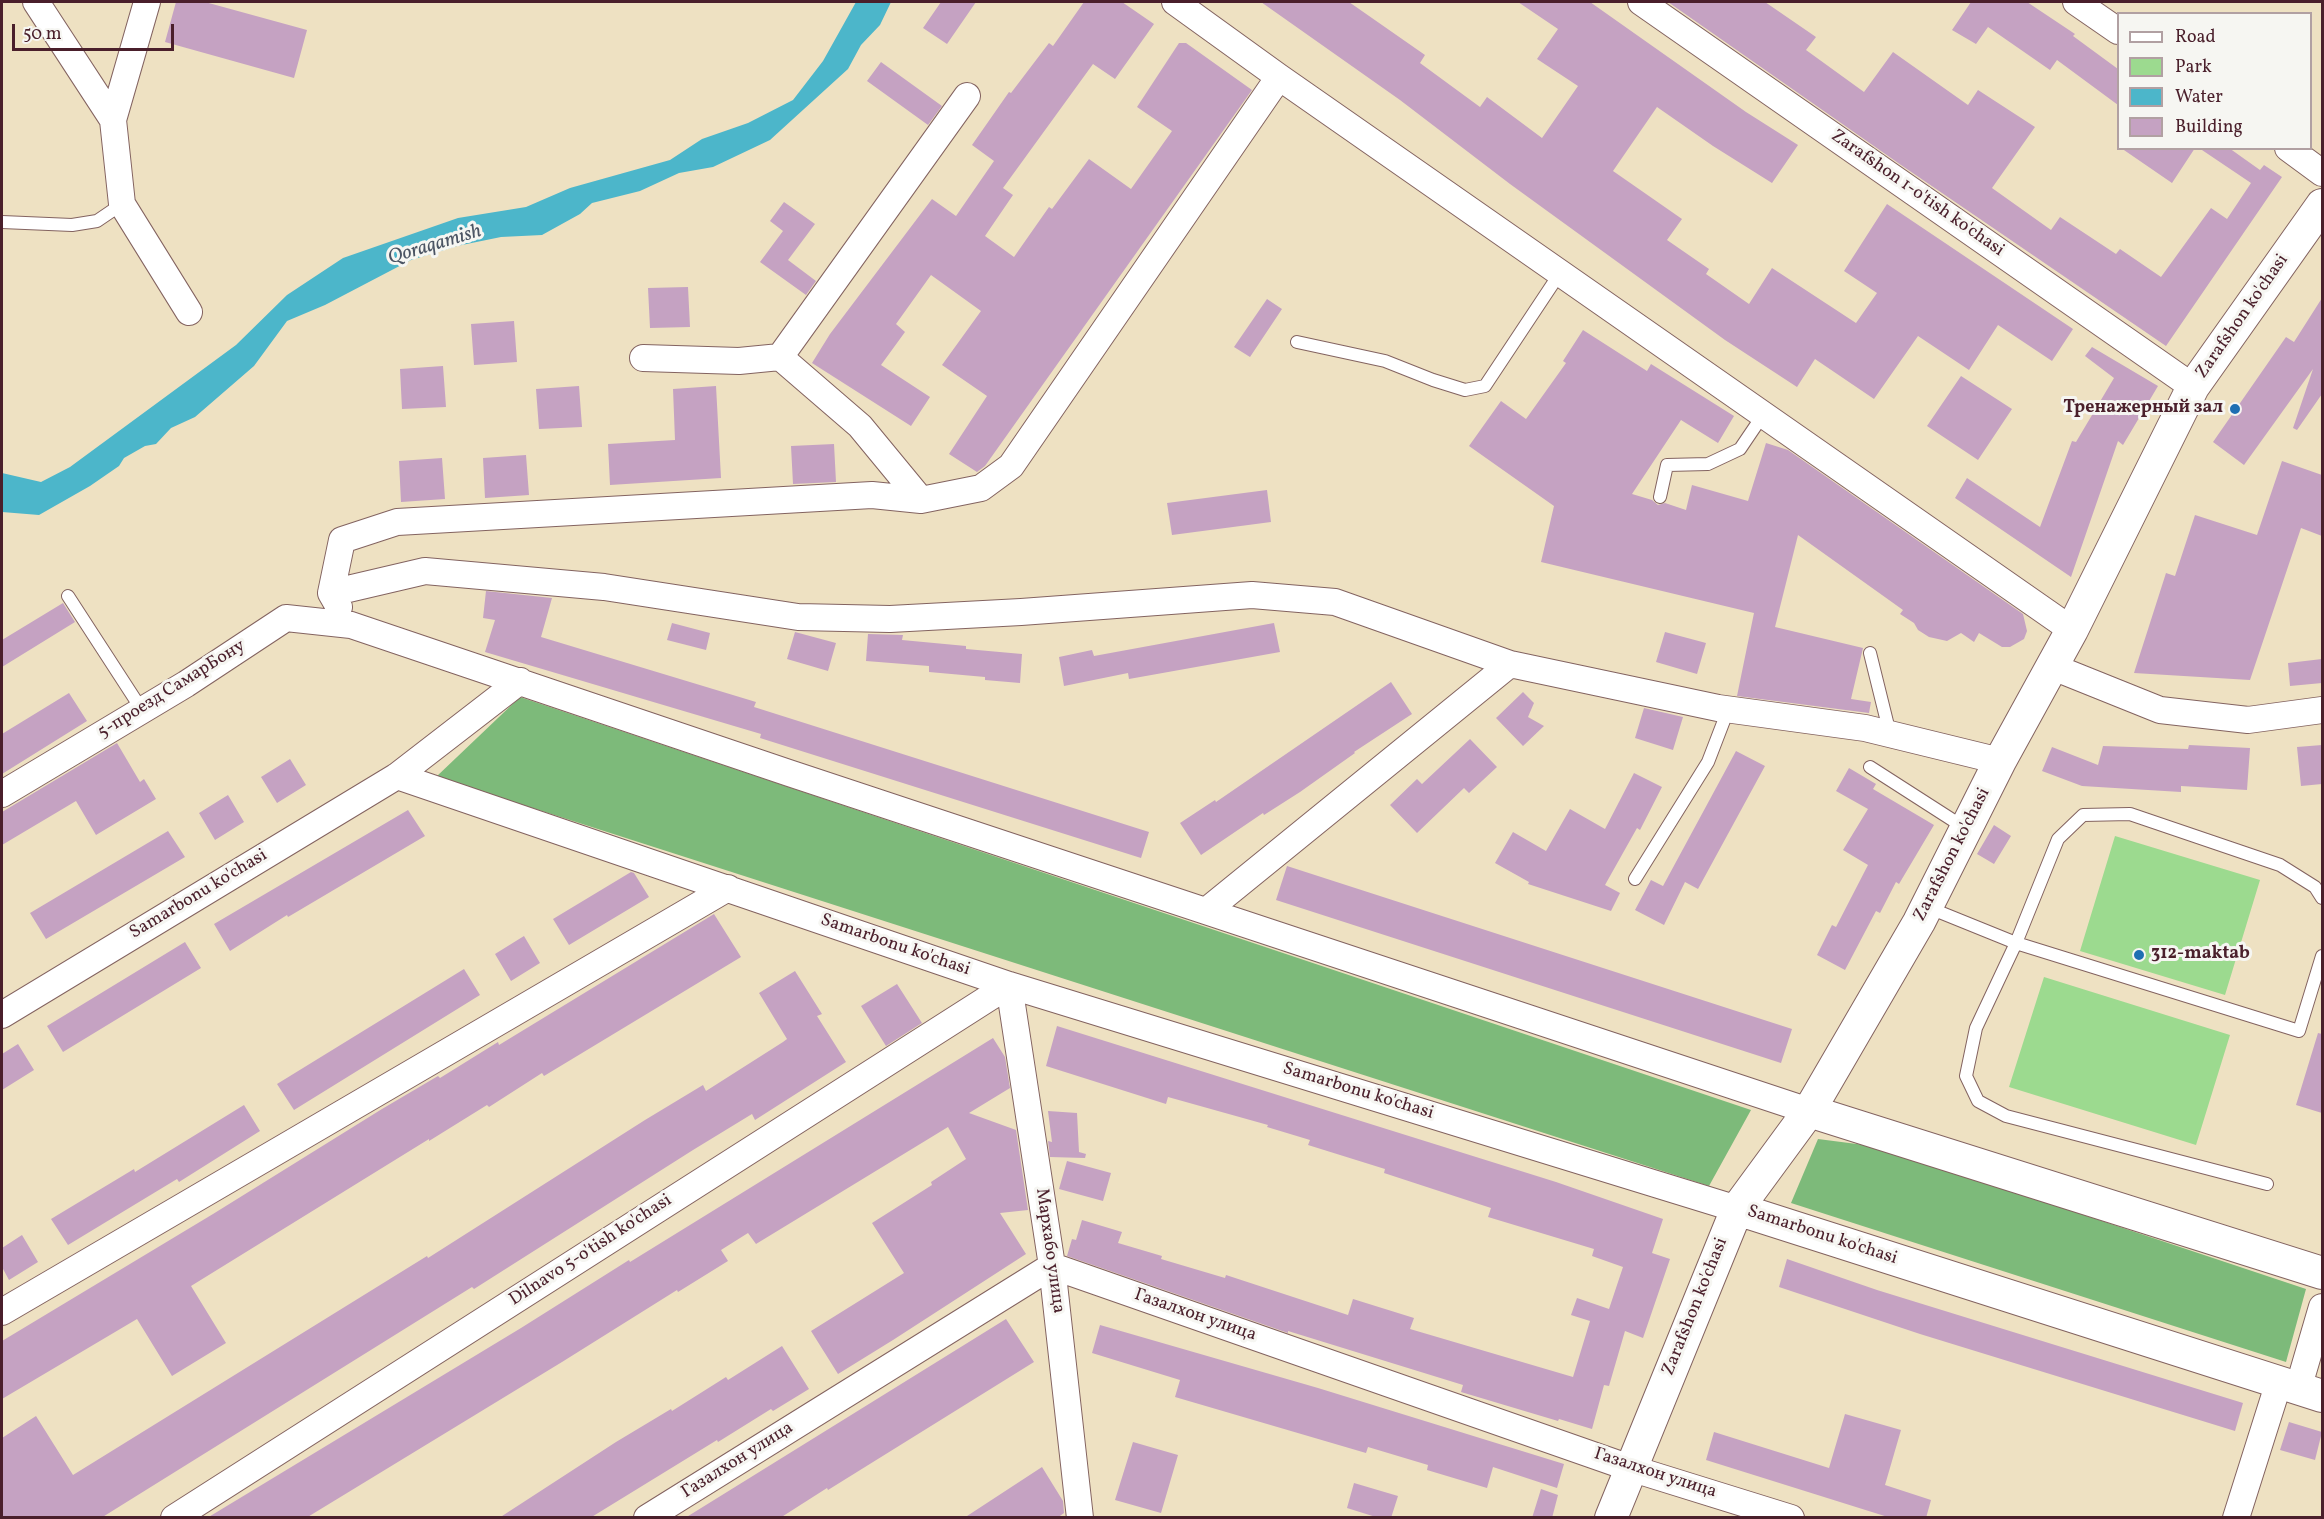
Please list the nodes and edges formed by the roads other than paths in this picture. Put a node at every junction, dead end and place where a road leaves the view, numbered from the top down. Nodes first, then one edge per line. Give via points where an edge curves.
1 (36, 2) edge
2 (147, 2) edge
3 (1175, 2) edge
4 (1641, 2) edge
5 (2076, 2) edge
6 (2117, 30) edge
7 (1279, 77) junction
8 (967, 96) dead end
9 (113, 120) junction
10 (2291, 150) edge
11 (2322, 173) edge
12 (122, 204) junction
13 (2322, 205) edge
14 (2, 222) edge
15 (1560, 273) junction
16 (189, 312) dead end
17 (1297, 342) dead end
18 (780, 357) junction
19 (643, 358) dead end
20 (2193, 387) junction
21 (1763, 415) junction
22 (1660, 497) dead end
23 (921, 500) junction
24 (331, 593) junction
25 (68, 596) dead end
26 (351, 625) junction
27 (2072, 630) junction
28 (1870, 653) dead end
29 (1510, 664) junction
30 (2052, 667) junction
31 (520, 681) junction
32 (142, 710) junction
33 (1728, 710) junction
34 (2322, 710) edge
35 (1890, 734) junction
36 (2000, 761) junction
37 (1870, 767) dead end
38 (397, 776) junction
39 (2, 794) edge
40 (1966, 829) junction
41 (1635, 879) dead end
42 (728, 888) junction
43 (2322, 898) edge
44 (1926, 907) junction
45 (1206, 911) junction
46 (2016, 944) junction
47 (2322, 956) edge
48 (1009, 985) junction
49 (2, 1015) edge
50 (1809, 1111) junction
51 (2267, 1184) dead end
52 (1737, 1209) junction
53 (1052, 1266) junction
54 (2322, 1273) edge
55 (2322, 1307) edge
56 (2, 1312) edge
57 (2300, 1389) edge
58 (1630, 1468) junction
59 (174, 1518) edge
60 (647, 1518) edge
61 (1080, 1518) edge
62 (1611, 1518) edge
63 (1791, 1518) edge
64 (2236, 1518) edge

1 - 9 street
2 - 9 street
3 - 7 street
4 - 20 street, Zarafshon 1-o'tish ko'chasi
5 - 6 street
7 - 15 street
7 - 23 street via 1011,466 981,488
8 - 18 street
9 - 12 street
10 - 11 street
12 - 14 lane via 97,221 72,225
12 - 16 street
13 - 20 street, Zarafshon ko'chasi
15 - 17 lane via 1485,386 1465,390 1385,361
15 - 21 street
18 - 19 street via 739,361
18 - 23 street via 860,426
20 - 27 street, Zarafshon ko'chasi
21 - 22 lane via 1740,448 1708,464 1667,465
21 - 27 street
23 - 24 street via 872,495 397,522 342,540
24 - 26 street
24 - 29 street via 425,571 604,587 798,617 890,619 1252,595 1335,602
25 - 32 lane
26 - 31 street
26 - 32 street, 5-проезд СамарБону via 286,618
27 - 30 street, Zarafshon ko'chasi
28 - 35 lane
29 - 33 street
29 - 45 street
30 - 34 street via 2160,710 2248,720
30 - 36 street, Zarafshon ko'chasi
31 - 38 street, Samarbonu ko'chasi
31 - 45 street
32 - 39 street, 5-проезд СамарБону
33 - 35 street
33 - 41 lane via 1708,762
35 - 36 street
36 - 40 street, Zarafshon ko'chasi
37 - 40 lane
38 - 42 street, Samarbonu ko'chasi
38 - 49 street, Samarbonu ko'chasi
40 - 44 street, Zarafshon ko'chasi
42 - 48 street, Samarbonu ko'chasi
42 - 56 street
43 - 46 lane via 2315,887 2280,865 2130,814 2083,815 2058,839
44 - 46 lane
44 - 50 street, Zarafshon ko'chasi
45 - 50 street
46 - 47 lane via 2299,1031
46 - 51 lane via 1976,1028 1966,1076 1978,1101 2006,1116
48 - 52 street, Samarbonu ko'chasi
48 - 53 street, Мархабо улица
48 - 59 street, Dilnavo 5-o'tish ko'chasi
50 - 52 street, Zarafshon ko'chasi
50 - 54 street
52 - 57 street, Samarbonu ko'chasi
52 - 58 street, Zarafshon ko'chasi
53 - 58 street, Газалхон улица
53 - 60 street, Газалхон улица
53 - 61 street, Мархабо улица
55 - 57 street
57 - 64 street
58 - 62 street, Zarafshon ko'chasi
58 - 63 street, Газалхон улица

